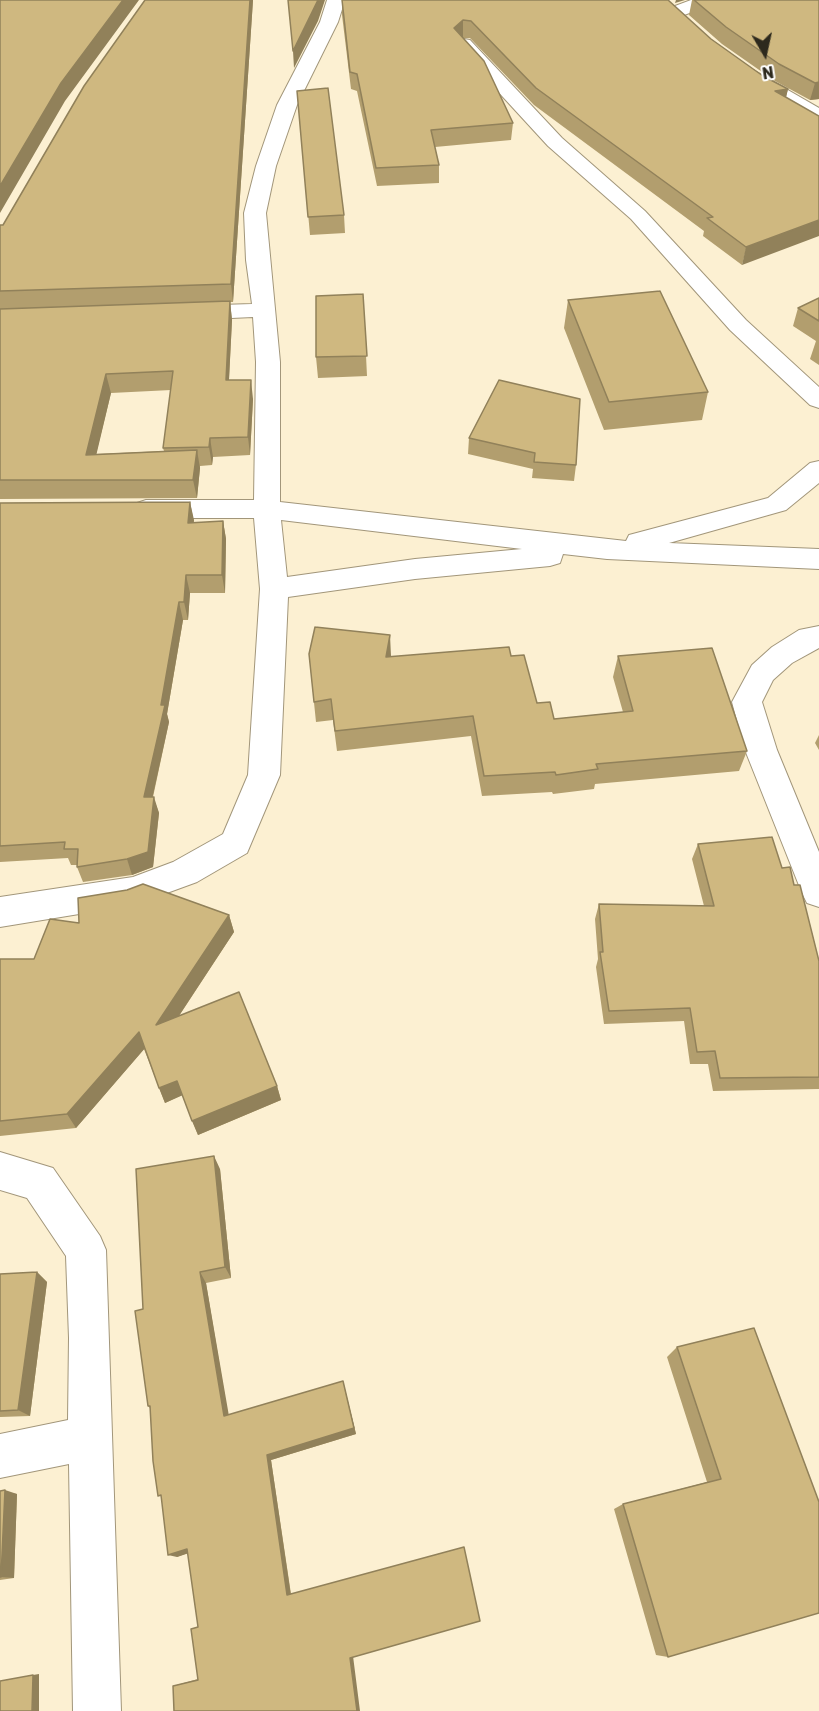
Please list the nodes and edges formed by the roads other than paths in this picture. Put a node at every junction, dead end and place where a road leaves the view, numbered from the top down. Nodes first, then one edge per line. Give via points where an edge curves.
1 (336, 0) edge
2 (658, 0) edge
3 (707, 0) edge
4 (673, 13) junction
5 (690, 28) edge
6 (464, 44) edge
7 (732, 63) edge
8 (819, 116) edge
9 (264, 310) junction
10 (169, 314) edge
11 (819, 400) edge
12 (819, 469) edge
13 (267, 509) junction
14 (116, 510) edge
15 (607, 550) junction
16 (819, 559) edge
17 (274, 589) junction
18 (819, 637) edge
19 (819, 893) edge
20 (0, 912) edge
21 (0, 1171) edge
22 (90, 1438) junction
23 (0, 1456) edge
24 (98, 1711) edge

1 - 9 street via 287,105 255,213
2 - 4 street
3 - 4 street
4 - 5 street
6 - 11 street via 555,142 638,215 738,325
7 - 8 street
9 - 10 street
9 - 13 street via 268,362
12 - 15 street via 777,504
13 - 14 street
13 - 15 street
13 - 17 street
15 - 16 street
15 - 17 street via 415,569
17 - 20 street via 264,775 235,843 185,872 134,891
18 - 19 street via 809,638 782,655 762,673 747,702 761,750
21 - 22 street via 39,1182 86,1250
22 - 23 street
22 - 24 street

